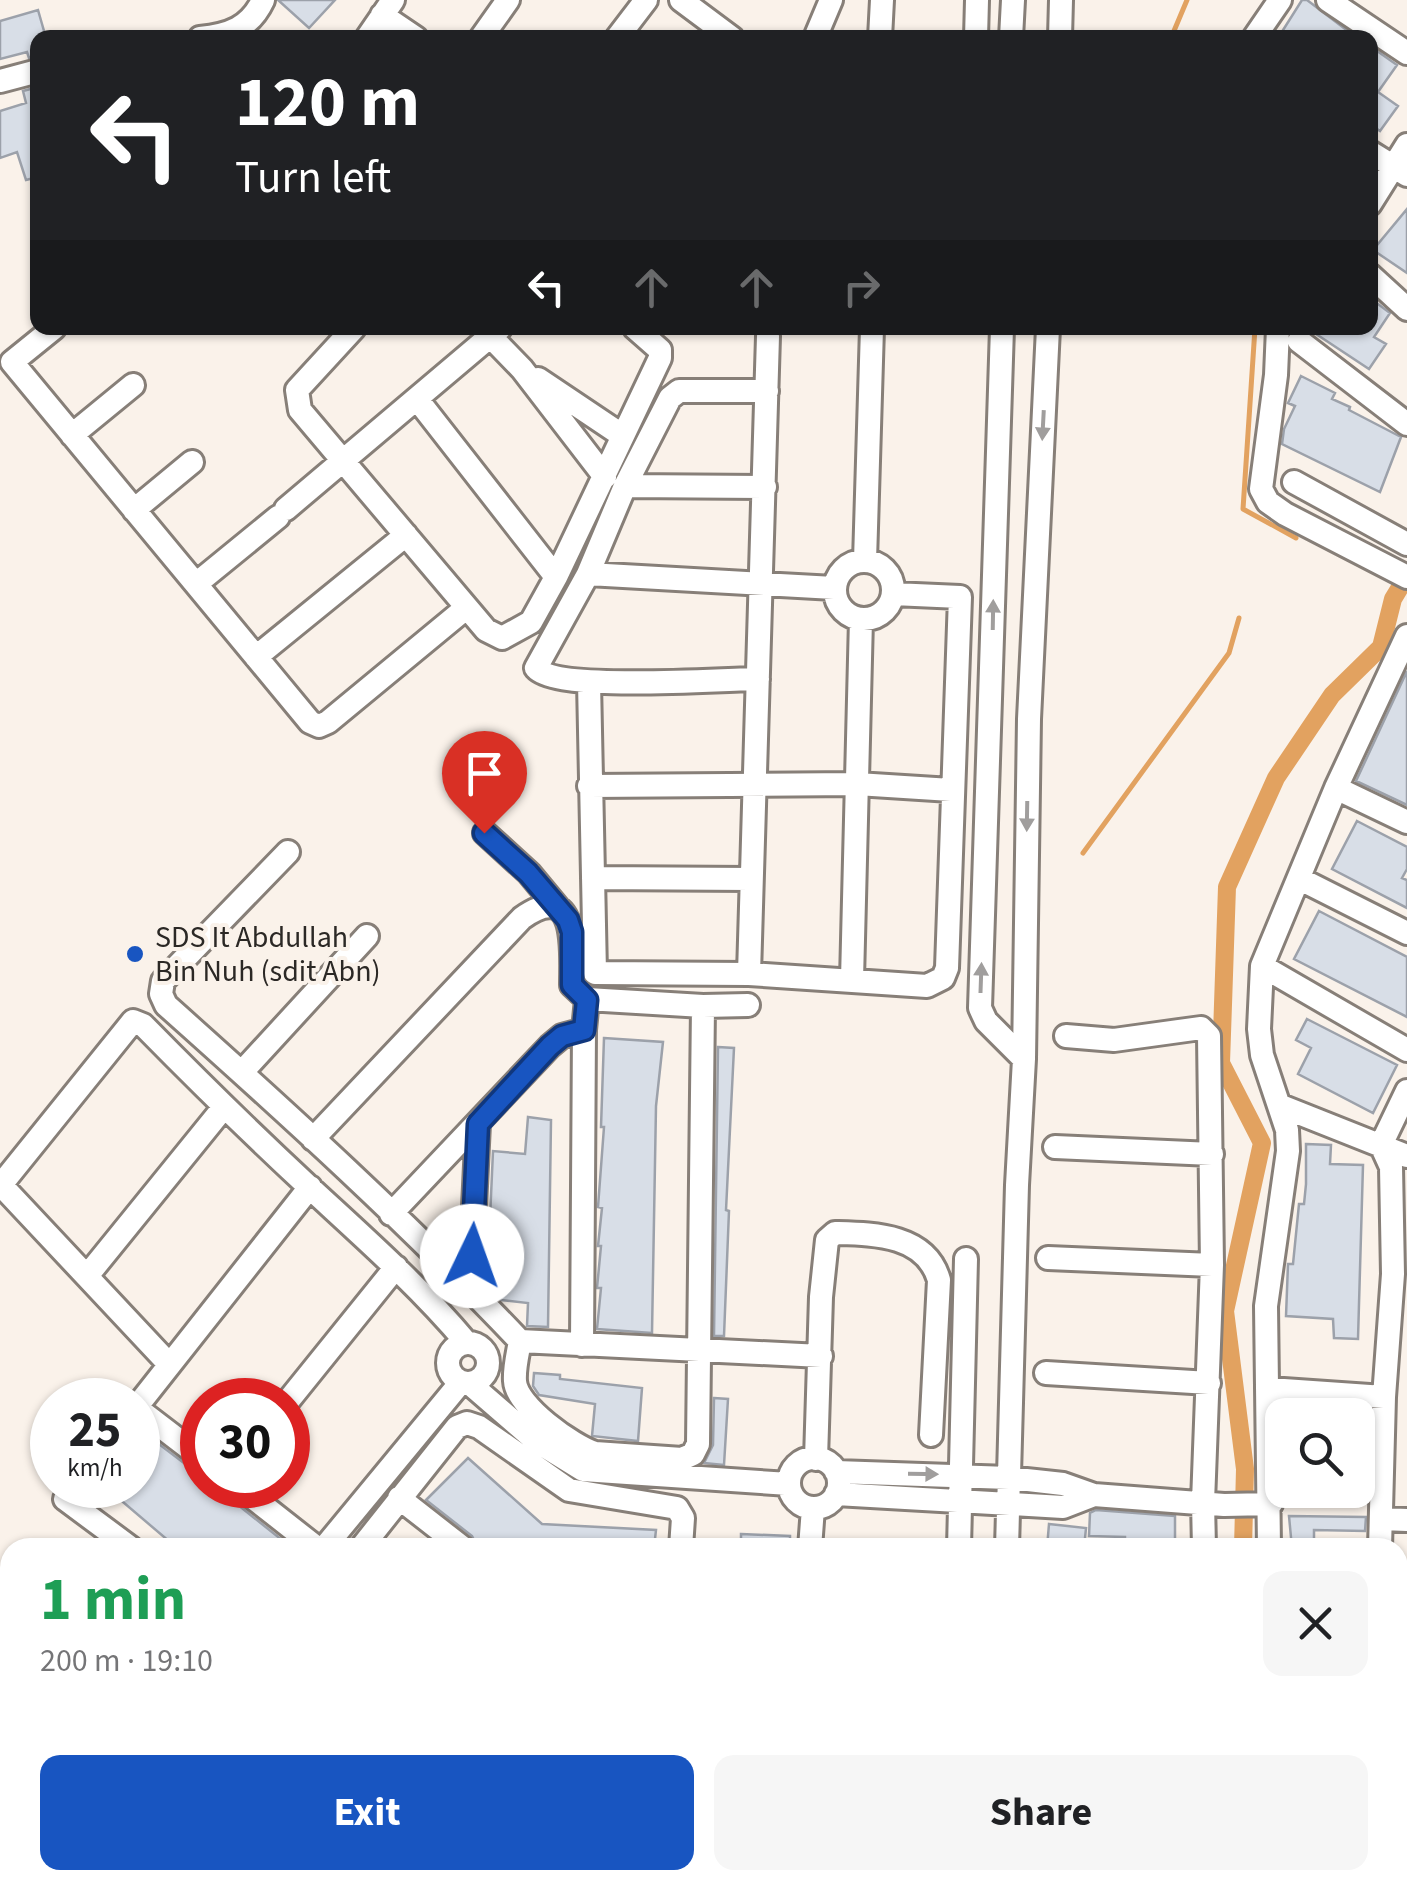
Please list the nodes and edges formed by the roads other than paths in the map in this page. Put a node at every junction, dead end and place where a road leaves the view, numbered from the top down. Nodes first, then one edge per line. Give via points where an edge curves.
1 (263, 0) edge
2 (508, 0) edge
3 (646, 0) edge
4 (681, 0) edge
5 (831, 0) edge
6 (882, 0) edge
7 (977, 0) edge
8 (1012, 0) edge
9 (1061, 0) edge
10 (1280, 0) edge
11 (1328, 0) edge
12 (388, 8) edge
13 (237, 30) edge
14 (373, 30) edge
15 (409, 30) edge
16 (487, 30) edge
17 (622, 30) edge
18 (721, 30) edge
19 (818, 30) edge
20 (880, 30) edge
21 (976, 30) edge
22 (1011, 30) edge
23 (1060, 30) edge
24 (1259, 30) edge
25 (1373, 30) edge
26 (1378, 34) edge
27 (1407, 53) edge
28 (30, 73) edge
29 (0, 81) edge
30 (1407, 145) edge
31 (1378, 157) edge
32 (1400, 171) edge
33 (1378, 195) edge
34 (1378, 282) edge
35 (1407, 309) edge
36 (45, 335) edge
37 (347, 335) edge
38 (494, 335) edge
39 (497, 335) edge
40 (643, 335) edge
41 (872, 335) edge
42 (1002, 335) edge
43 (1048, 335) edge
44 (1278, 335) edge
45 (768, 336) dead end
46 (1299, 342) dead end
47 (522, 369) junction
48 (133, 385) dead end
49 (767, 391) junction
50 (418, 399) junction
51 (1407, 424) edge
52 (72, 435) junction
53 (623, 436) junction
54 (344, 460) junction
55 (192, 462) dead end
56 (615, 482) junction
57 (1294, 482) dead end
58 (765, 487) junction
59 (134, 510) junction
60 (406, 534) junction
61 (1407, 544) edge
62 (865, 561) junction
63 (588, 574) junction
64 (1400, 574) edge
65 (556, 577) junction
66 (196, 584) junction
67 (762, 585) junction
68 (834, 588) junction
69 (893, 594) junction
70 (466, 608) junction
71 (860, 620) junction
72 (1407, 636) edge
73 (256, 657) junction
74 (758, 678) junction
75 (589, 682) junction
76 (856, 784) junction
77 (754, 785) junction
78 (590, 786) junction
79 (1336, 788) junction
80 (951, 790) junction
81 (1407, 822) edge
82 (484, 833) dead end
83 (288, 852) dead end
84 (593, 878) junction
85 (751, 878) junction
86 (1300, 879) junction
87 (558, 908) junction
88 (1407, 933) edge
89 (367, 936) dead end
90 (1262, 966) junction
91 (749, 974) junction
92 (852, 980) junction
93 (587, 1000) junction
94 (748, 1005) dead end
95 (703, 1006) junction
96 (584, 1030) junction
97 (1066, 1036) dead end
98 (1407, 1050) edge
99 (1024, 1058) junction
100 (242, 1072) junction
101 (1407, 1091) edge
102 (1281, 1106) junction
103 (224, 1107) junction
104 (478, 1124) junction
105 (313, 1139) junction
106 (1055, 1147) dead end
107 (1397, 1153) edge
108 (1212, 1154) junction
109 (310, 1187) junction
110 (391, 1214) junction
111 (1048, 1258) dead end
112 (966, 1259) dead end
113 (396, 1266) junction
114 (1212, 1266) junction
115 (86, 1276) junction
116 (1400, 1278) edge
117 (470, 1289) junction
118 (520, 1341) junction
119 (582, 1345) junction
120 (700, 1351) junction
121 (821, 1356) junction
122 (168, 1363) junction
123 (1046, 1373) dead end
124 (158, 1378) edge
125 (306, 1378) edge
126 (465, 1383) junction
127 (1209, 1383) junction
128 (1269, 1388) junction
129 (1384, 1397) junction
130 (1269, 1398) edge
131 (160, 1425) edge
132 (930, 1434) dead end
133 (180, 1440) edge
134 (829, 1475) junction
135 (959, 1475) junction
136 (1009, 1478) junction
137 (789, 1484) junction
138 (1094, 1495) junction
139 (399, 1498) junction
140 (961, 1503) junction
141 (1214, 1503) junction
142 (1265, 1504) edge
143 (1008, 1506) junction
144 (78, 1508) edge
145 (268, 1508) edge
146 (813, 1508) junction
147 (1265, 1508) edge
148 (1381, 1519) junction
149 (1407, 1520) edge
150 (118, 1538) edge
151 (307, 1538) edge
152 (329, 1538) edge
153 (369, 1538) edge
154 (450, 1538) edge
155 (682, 1538) edge
156 (811, 1538) edge
157 (959, 1538) edge
158 (1008, 1538) edge
159 (1206, 1538) edge
160 (1269, 1538) edge
161 (1380, 1538) edge

1 - 13 street
2 - 16 street
3 - 17 street
4 - 18 street
5 - 19 street
6 - 20 street
7 - 21 street
8 - 22 street
9 - 23 street
10 - 24 street
11 - 25 street
12 - 14 street
12 - 15 street
26 - 27 street
28 - 29 street
30 - 32 street
31 - 32 street
32 - 33 street
34 - 35 street
36 - 52 street via 12,362
37 - 54 street via 296,390 300,410
38 - 50 street
39 - 47 street
40 - 53 street via 660,358
41 - 62 street
99 -> 42 street via 980,1008
43 -> 99 street via 1029,719
44 - 64 street via 1261,489 1285,514
45 - 49 street
46 - 51 street
47 - 53 street
47 - 56 street
48 - 52 street
49 - 56 street via 674,394
49 - 58 street
50 - 54 street
50 - 65 street
52 - 59 street
53 - 56 street
54 - 60 street
54 - 66 street
55 - 59 street
56 - 58 street
56 - 63 street
56 - 65 street
57 - 61 street
58 - 67 street
59 - 66 street
60 - 70 street
60 - 73 street
62 - 68 street via 850,564
62 - 69 street via 880,566
63 - 67 street
63 - 75 street via 536,668
65 - 70 street via 531,622 502,638
66 - 73 street
67 - 68 street
67 - 74 street
68 - 71 street via 837,602
69 - 71 street via 876,618
69 - 80 street via 960,597
70 - 73 street via 319,726
71 - 76 street
72 - 79 street
74 - 75 street
74 - 77 street
75 - 78 street
76 - 77 street
76 - 80 street
76 - 92 street
77 - 78 street
77 - 85 street
78 - 84 street
79 - 81 street
79 - 86 street
80 - 92 street via 943,978 927,986
82 - 87 street
83 - 100 street via 163,981 166,1005
84 - 85 street
84 - 91 street via 595,973
85 - 91 street
86 - 88 street
86 - 90 street
87 - 93 street via 572,932 572,985
87 - 105 street via 536,908 522,918
89 - 100 street
90 - 98 street
90 - 102 street via 1258,1029
91 - 92 street
93 - 95 street
93 - 96 street
94 - 95 street
95 - 120 street
96 - 104 street via 550,1046
96 - 119 street
97 - 108 street via 1114,1040 1206,1030
99 - 136 street
100 - 105 street
101 - 107 street
102 - 107 street
102 - 128 street via 1288,1151 1266,1306
103 - 109 street
103 - 115 street
103 - 115 street via 143,1025 128,1023 3,1187
104 - 110 street
104 - 117 street
105 - 110 street
106 - 108 street
107 - 116 street
108 - 114 street
109 - 113 street
109 - 122 street
110 - 117 street
111 - 114 street
112 - 135 street
113 - 125 street
113 - 126 street via 466,1342 481,1347 488,1361 483,1376
114 - 127 street
115 - 122 street
116 - 129 street
117 - 118 street
118 - 119 street
118 - 120 street via 514,1383 520,1396 582,1449 682,1460 698,1444
119 - 120 street
120 - 121 street
121 - 132 street via 828,1237 877,1234 918,1250 939,1280
121 - 134 street
122 - 124 street
123 - 127 street
126 - 137 street via 536,1442 584,1470
126 - 152 street
127 - 141 street
128 - 129 street
128 - 130 street
129 - 148 street
131 - 133 street
134 -> 135 street
134 - 137 street via 799,1463
134 - 140 street
134 - 146 street via 824,1506
135 - 136 street
135 - 140 street
136 - 138 street
136 - 143 street
137 - 146 street via 798,1502
138 - 141 street
138 - 143 street via 1063,1507
139 - 153 street
139 - 154 street
139 - 155 street via 467,1423 569,1490 677,1508
140 - 143 street
140 - 157 street
141 - 142 street
141 - 159 street
143 - 158 street
144 - 150 street
145 - 151 street
146 - 156 street
147 - 160 street
148 - 149 street
148 - 161 street

